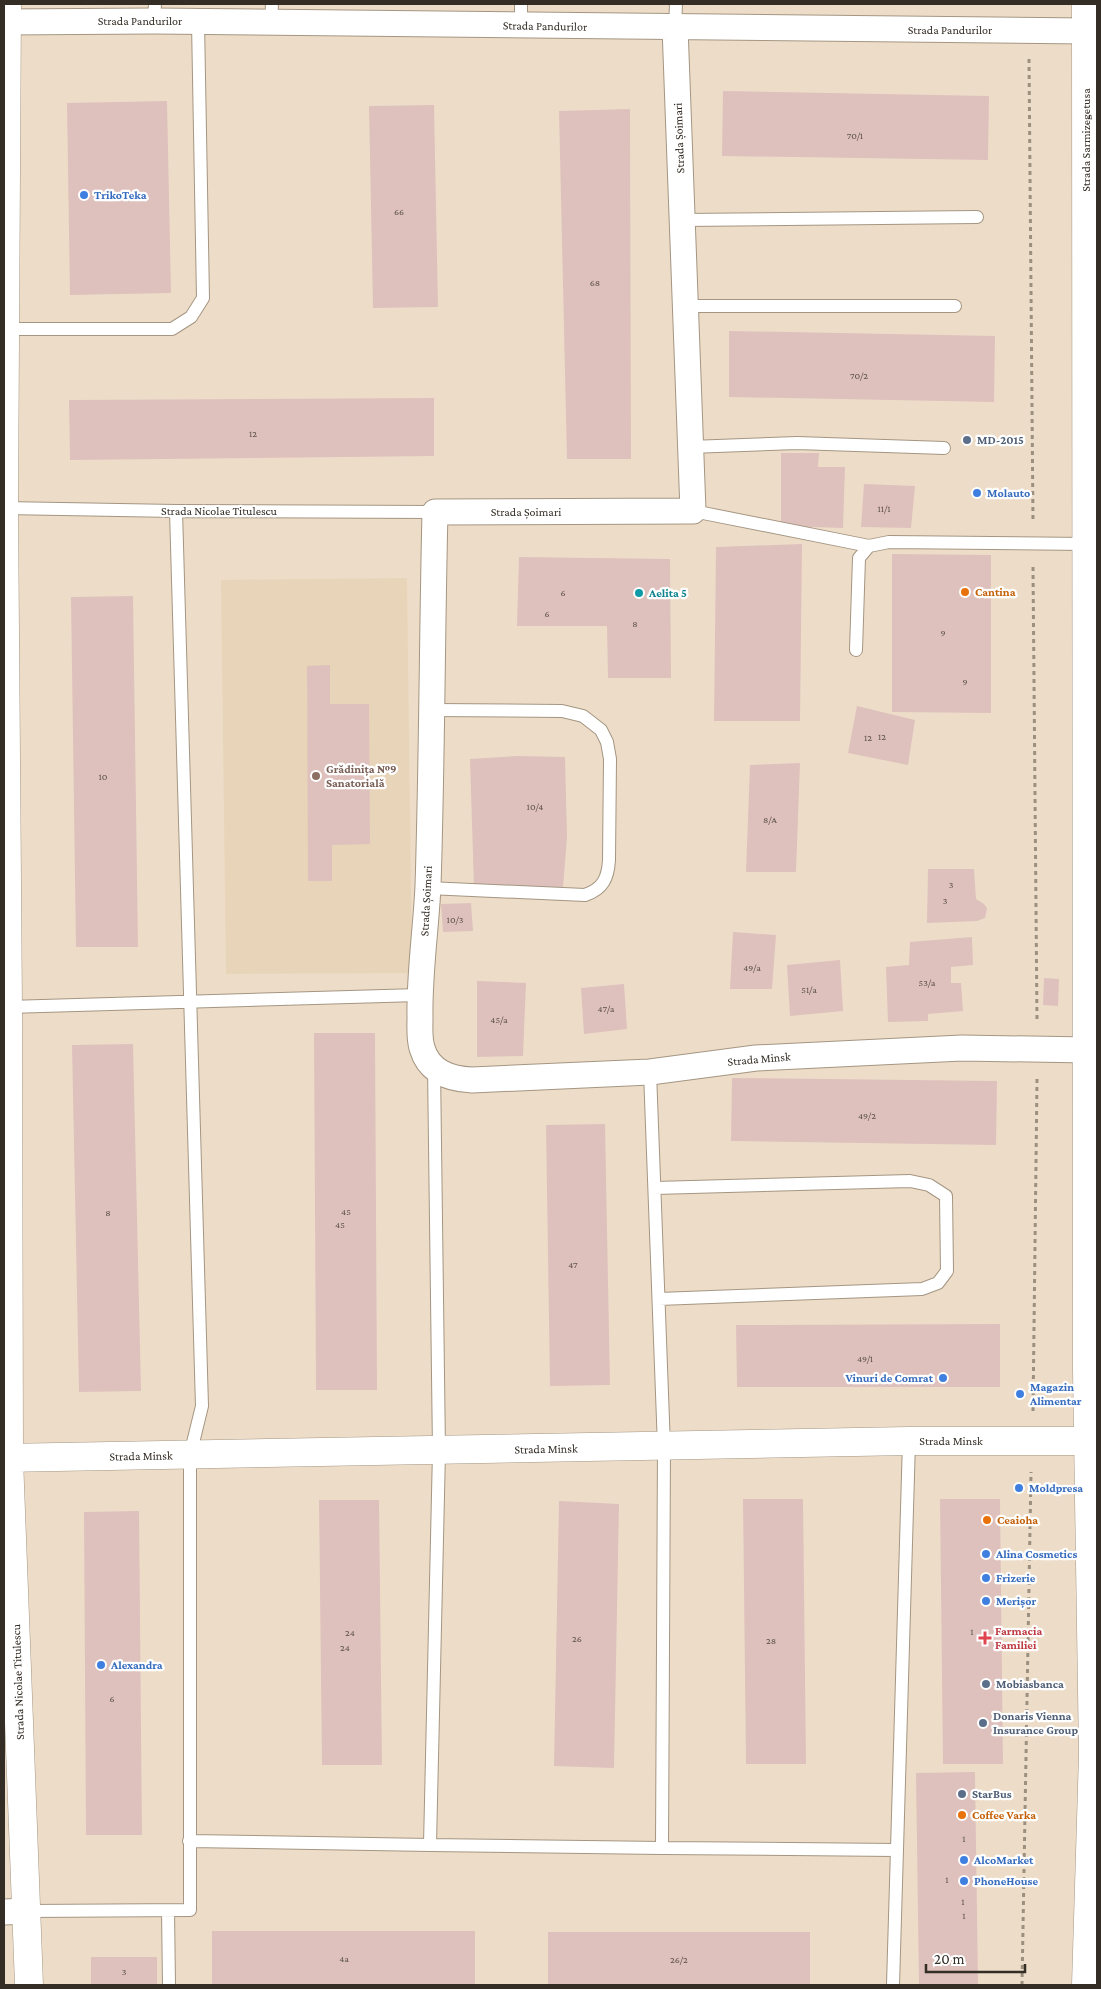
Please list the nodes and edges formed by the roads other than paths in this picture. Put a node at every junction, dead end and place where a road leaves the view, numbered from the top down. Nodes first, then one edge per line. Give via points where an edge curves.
1 (1086, 4) edge
2 (154, 12) edge
3 (271, 13) edge
4 (521, 15) edge
5 (6, 16) edge
6 (675, 16) edge
7 (198, 22) junction
8 (1086, 31) junction
9 (1092, 77) edge
10 (977, 217) dead end
11 (682, 220) junction
12 (5, 264) edge
13 (685, 306) junction
14 (955, 306) dead end
15 (5, 330) edge
16 (690, 447) junction
17 (944, 448) dead end
18 (4, 508) edge
19 (176, 511) junction
20 (693, 511) junction
21 (435, 512) junction
22 (1087, 544) junction
23 (868, 546) junction
24 (856, 650) dead end
25 (431, 710) junction
26 (428, 888) junction
27 (419, 995) junction
28 (190, 1001) junction
29 (8, 1007) junction
30 (1088, 1050) junction
31 (434, 1067) junction
32 (650, 1072) junction
33 (655, 1188) junction
34 (659, 1299) junction
35 (909, 1441) junction
36 (1088, 1441) junction
37 (664, 1447) junction
38 (439, 1451) junction
39 (190, 1456) junction
40 (6, 1459) edge
41 (1095, 1758) edge
42 (189, 1841) junction
43 (430, 1845) junction
44 (662, 1848) junction
45 (897, 1850) junction
46 (168, 1911) junction
47 (15, 1912) edge
48 (28, 1985) edge
49 (169, 1985) edge
50 (893, 1985) edge
51 (1086, 1985) edge

1 - 8 street, Strada Sarmizegetusa
2 - 5 street, Strada Pandurilor
2 - 7 street, Strada Pandurilor
3 - 4 street, Strada Pandurilor
3 - 7 street, Strada Pandurilor
4 - 6 street, Strada Pandurilor
5 - 12 street, Strada Nicolae Titulescu
6 - 8 street, Strada Pandurilor
6 - 11 street, Strada Șoimari
7 - 15 lane via 203,298 191,317 172,329
8 - 9 street, Strada Sarmizegetusa
9 - 22 street, Strada Sarmizegetusa
10 - 11 lane
11 - 13 street, Strada Șoimari
12 - 15 street, Strada Nicolae Titulescu
13 - 14 lane
13 - 16 street, Strada Șoimari
15 - 18 street, Strada Nicolae Titulescu
16 - 17 lane via 797,443
16 - 20 street, Strada Șoimari
18 - 19 lane, Strada Nicolae Titulescu
18 - 29 street, Strada Nicolae Titulescu
19 - 21 lane, Strada Nicolae Titulescu
19 - 28 lane
20 - 21 street, Strada Șoimari
20 - 23 lane
21 - 25 street, Strada Șoimari
22 - 23 lane via 890,542
22 - 30 street, Strada Sarmizegetusa
23 - 24 lane via 859,558
25 - 26 street, Strada Șoimari
25 - 26 lane via 562,711 583,716 601,730 608,742 610,759 609,860 608,875 602,886 585,895
26 - 27 street, Strada Șoimari
27 - 28 lane
27 - 31 street, Strada Șoimari via 420,1040
28 - 29 lane
28 - 39 lane via 202,1406
29 - 40 street, Strada Nicolae Titulescu
30 - 32 street, Strada Minsk via 962,1048 756,1058
30 - 36 street, Strada Sarmizegetusa
31 - 32 street, Strada Minsk via 447,1076 472,1080
31 - 38 lane
32 - 33 lane
33 - 34 lane
33 - 34 lane via 910,1181 930,1186 946,1196 947,1271 938,1283 922,1289
34 - 37 lane
35 - 36 street, Strada Minsk
35 - 37 street, Strada Minsk
35 - 45 lane
36 - 41 street, Strada Sarmizegetusa
37 - 38 street, Strada Minsk
37 - 44 lane
38 - 39 street, Strada Minsk
38 - 43 lane
39 - 40 street, Strada Minsk
39 - 42 lane
40 - 47 street, Strada Nicolae Titulescu
41 - 51 street, Strada Sarmizegetusa
42 - 43 lane
42 - 46 lane via 190,1910
43 - 44 lane
44 - 45 lane
45 - 50 lane
46 - 47 lane
46 - 49 lane
47 - 48 street, Strada Nicolae Titulescu

